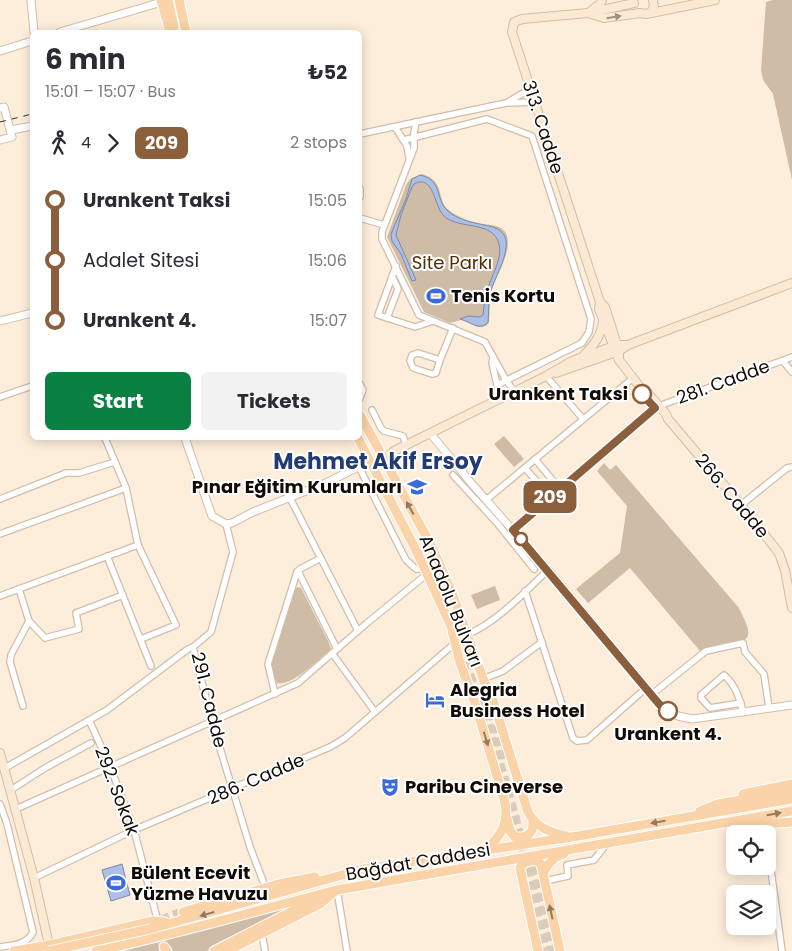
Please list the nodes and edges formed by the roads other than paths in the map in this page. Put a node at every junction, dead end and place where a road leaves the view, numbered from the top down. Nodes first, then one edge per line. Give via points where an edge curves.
1 (31, 0) edge
2 (179, 0) edge
3 (184, 0) edge
4 (602, 0) edge
5 (653, 0) edge
6 (715, 0) edge
7 (164, 1) edge
8 (633, 1) edge
9 (651, 12) junction
10 (588, 13) junction
11 (640, 13) junction
12 (34, 30) edge
13 (67, 30) edge
14 (170, 30) edge
15 (174, 30) edge
16 (186, 30) edge
17 (191, 30) edge
18 (30, 42) edge
19 (0, 50) edge
20 (530, 89) junction
21 (534, 102) junction
22 (506, 103) junction
23 (0, 108) edge
24 (416, 122) junction
25 (30, 126) edge
26 (395, 127) junction
27 (11, 130) junction
28 (362, 134) edge
29 (414, 137) junction
30 (0, 140) edge
31 (404, 140) junction
32 (410, 160) junction
33 (362, 219) edge
34 (384, 225) junction
35 (396, 266) junction
36 (392, 276) junction
37 (792, 283) edge
38 (600, 302) junction
39 (30, 314) edge
40 (387, 318) junction
41 (433, 320) junction
42 (603, 320) junction
43 (0, 321) edge
44 (452, 328) junction
45 (616, 350) junction
46 (792, 357) edge
47 (493, 358) junction
48 (580, 358) junction
49 (440, 360) junction
50 (783, 361) junction
51 (792, 372) edge
52 (546, 376) junction
53 (632, 378) junction
54 (506, 380) junction
55 (497, 385) junction
56 (30, 387) edge
57 (514, 391) junction
58 (0, 397) edge
59 (500, 398) junction
60 (657, 407) junction
61 (372, 410) dead end
62 (362, 419) edge
63 (583, 419) junction
64 (430, 433) junction
65 (106, 440) edge
66 (186, 440) edge
67 (359, 440) edge
68 (375, 443) junction
69 (406, 445) junction
70 (394, 450) junction
71 (535, 459) junction
72 (370, 461) junction
73 (115, 462) junction
74 (359, 467) junction
75 (388, 467) junction
76 (792, 467) edge
77 (525, 468) junction
78 (453, 474) dead end
79 (554, 482) dead end
80 (126, 488) junction
81 (544, 490) dead end
82 (290, 498) junction
83 (0, 500) edge
84 (486, 500) junction
85 (741, 505) junction
86 (500, 521) junction
87 (226, 524) junction
88 (513, 530) junction
89 (0, 534) edge
90 (138, 545) junction
91 (107, 556) junction
92 (321, 558) junction
93 (534, 569) dead end
94 (548, 570) junction
95 (298, 571) junction
96 (426, 571) junction
97 (19, 589) junction
98 (526, 592) junction
99 (123, 595) junction
100 (0, 596) edge
101 (792, 608) edge
102 (29, 621) junction
103 (358, 631) junction
104 (468, 634) junction
105 (141, 639) junction
106 (542, 642) junction
107 (455, 643) junction
108 (193, 647) junction
109 (335, 651) junction
110 (151, 666) dead end
111 (483, 680) junction
112 (646, 688) junction
113 (275, 694) junction
114 (651, 695) junction
115 (741, 703) junction
116 (792, 705) edge
117 (23, 706) dead end
118 (769, 708) junction
119 (375, 712) junction
120 (743, 712) junction
121 (89, 720) junction
122 (212, 722) junction
123 (91, 743) dead end
124 (0, 753) edge
125 (110, 766) junction
126 (4, 768) junction
127 (792, 784) edge
128 (233, 789) junction
129 (11, 790) junction
130 (792, 791) edge
131 (792, 799) edge
132 (0, 804) edge
133 (718, 804) junction
134 (16, 809) junction
135 (792, 811) edge
136 (506, 814) junction
137 (688, 817) junction
138 (533, 821) junction
139 (792, 822) edge
140 (776, 826) edge
141 (696, 828) junction
142 (726, 828) edge
143 (134, 830) junction
144 (572, 837) junction
145 (608, 842) junction
146 (595, 844) junction
147 (485, 850) junction
148 (566, 853) junction
149 (567, 865) junction
150 (467, 867) junction
151 (338, 875) junction
152 (772, 875) edge
153 (544, 877) junction
154 (34, 878) junction
155 (522, 878) junction
156 (263, 881) dead end
157 (337, 890) junction
158 (183, 912) tunnel mouth
159 (158, 922) junction
160 (173, 923) junction
161 (177, 933) junction
162 (262, 933) junction
163 (0, 947) edge
164 (49, 948) edge
165 (30, 950) edge
166 (14, 951) edge
167 (96, 951) edge
168 (122, 951) edge
169 (214, 951) edge
170 (227, 951) edge
171 (264, 951) edge
172 (347, 951) edge
173 (538, 951) edge
174 (560, 951) edge
175 (782, 951) edge

1 - 12 street
2 - 16 main road
3 - 17 main road
4 - 10 main road
5 - 9 main road
6 - 9 main road, 313. Cadde
7 - 13 street
7 - 14 main road
7 - 15 main road
8 - 10 main road, 313. Cadde
8 - 11 main road
9 - 11 main road, 313. Cadde
10 -> 11 main road, 313. Cadde via 604,18
10 - 20 main road, 313. Cadde via 514,22 512,32
18 - 19 street
20 - 21 main road, 313. Cadde
20 - 22 street
21 - 22 street
21 - 38 main road, 313. Cadde
22 - 24 street
23 - 27 street via 4,107
24 - 26 street
24 - 29 street
25 - 27 street
26 - 28 street
26 - 31 street
27 - 30 street via 12,137
29 - 31 street
29 - 32 street
29 - 54 street via 487,119 532,136 591,319 589,332 582,343
31 - 32 street
32 - 34 street
33 - 34 street
34 - 35 street via 382,239
35 - 36 street
35 - 41 street via 420,315
36 - 40 street via 398,289
36 - 40 street via 378,315
37 - 45 main road
38 - 42 main road, 313. Cadde
38 - 45 main road, 313. Cadde via 605,307
39 - 43 street
40 - 41 street via 414,327
41 - 44 street
42 - 45 main road, 313. Cadde
42 - 48 main road via 594,345
44 - 47 street via 485,342
44 - 49 street
45 - 48 main road
45 - 52 main road
45 - 53 main road, 266. Cadde
46 - 50 street, 281. Cadde
47 - 54 street
47 - 55 street
48 - 52 main road
49 - 49 street via 418,353 410,361 413,368 432,374 436,373
50 - 51 street
50 - 60 street, 281. Cadde
52 - 57 main road
52 - 63 street
53 - 60 main road, 266. Cadde via 640,392
53 - 63 street
54 - 55 street
54 - 57 street
55 - 59 street
56 - 58 street
57 - 59 main road
59 - 64 main road
60 - 85 main road, 266. Cadde
60 - 88 street
61 - 69 street via 381,428 403,436
62 - 68 main road, Anadolu Bulvarı
63 - 71 street
64 - 69 main road
64 - 84 street
65 - 73 street
66 - 87 street via 212,516
67 - 72 main road, Anadolu Bulvarı
68 - 70 main road
68 - 75 main road, Anadolu Bulvarı
69 - 70 main road
70 - 75 main road
71 - 77 street
71 - 79 street
72 - 74 street
72 - 96 main road, Anadolu Bulvarı
73 - 80 street
73 - 83 street via 79,473 66,473
74 - 82 street
74 - 96 street via 406,560 416,569
104 -> 75 main road, Anadolu Bulvarı via 432,547
76 - 85 street
77 - 81 street
77 - 84 street
78 - 86 street
80 - 89 street
80 - 90 street
82 - 87 street
82 - 92 street
84 - 86 street
85 - 101 main road, 266. Cadde via 782,558
86 - 88 street
86 - 93 street
87 - 108 street, 291. Cadde via 233,552 210,632
88 - 94 street
90 - 91 street
90 - 105 street via 176,625
91 - 97 street
91 - 99 street
92 - 95 street
92 - 103 street
94 - 98 street
94 - 112 street
95 - 109 street
95 - 113 street via 268,664
96 - 103 street
96 - 107 main road, Anadolu Bulvarı via 451,626
97 - 100 street
97 - 102 street
98 - 104 street via 480,629
98 - 106 street
99 - 102 street via 76,613 79,629 52,638 45,638
99 - 105 street
102 - 117 street via 10,658
103 - 109 street
104 - 111 main road, Anadolu Bulvarı
105 - 110 street
106 - 111 street via 503,671
106 - 112 street via 573,738 577,741 587,740
107 - 119 street, 286. Cadde
107 -> 136 main road, Anadolu Bulvarı
108 - 121 street
108 - 122 street, 291. Cadde
109 - 113 street via 298,683
109 - 119 street
111 - 138 main road, Anadolu Bulvarı via 491,694
112 - 114 street
113 - 122 street
114 - 118 street via 706,651 743,643 745,652 764,674
114 - 120 street via 664,709 687,719
115 - 115 street via 737,690 724,675 701,696 710,708
115 - 120 street
116 - 118 street
118 - 120 street
119 - 128 street, 286. Cadde via 330,747
121 - 125 street, 292. Sokak
121 - 126 street
122 - 125 street
122 - 128 street, 291. Cadde
123 - 129 street
124 - 126 main road
125 - 134 street
125 - 143 street, 292. Sokak
126 - 129 main road
127 - 133 main road via 743,794
128 - 143 street, 286. Cadde
128 - 156 street, 291. Cadde
129 - 134 main road
130 - 133 main road
131 - 137 main road, Bağdat Caddesi
132 - 163 street via 33,932 24,942
133 - 137 main road
134 - 154 main road
141 -> 135 main road, Bağdat Caddesi
136 - 138 main road, Anadolu Bulvarı via 510,832 515,837 530,835
136 - 147 main road via 499,837
137 -> 144 main road, Bağdat Caddesi
138 - 144 main road via 548,831
139 - 140 main road
141 - 142 main road
141 - 145 main road, Bağdat Caddesi
143 - 154 street, 286. Cadde
143 - 159 street, 292. Sokak
144 - 147 main road, Bağdat Caddesi
145 - 146 main road, Bağdat Caddesi
145 - 149 street via 594,860
146 - 148 main road
146 - 150 main road, Bağdat Caddesi
147 - 151 main road, Bağdat Caddesi
148 - 149 street
148 - 153 main road via 550,861
149 - 153 street via 568,876
150 - 155 main road via 513,866
150 - 157 main road, Bağdat Caddesi
151 - 158 main road via 289,881
151 -> 160 main road, Bağdat Caddesi
152 - 175 street
153 - 155 main road via 539,861 525,862 520,868
174 -> 153 main road
154 - 164 main road
155 - 173 main road
157 - 161 main road, Bağdat Caddesi
157 - 162 main road via 320,904
157 - 169 main road
157 - 172 street
159 - 160 main road
159 - 164 main road
160 - 164 main road, Bağdat Caddesi, bridge
161 - 167 main road, Bağdat Caddesi
161 - 168 main road
162 - 170 main road
162 - 171 street
164 - 165 main road
165 - 166 main road

